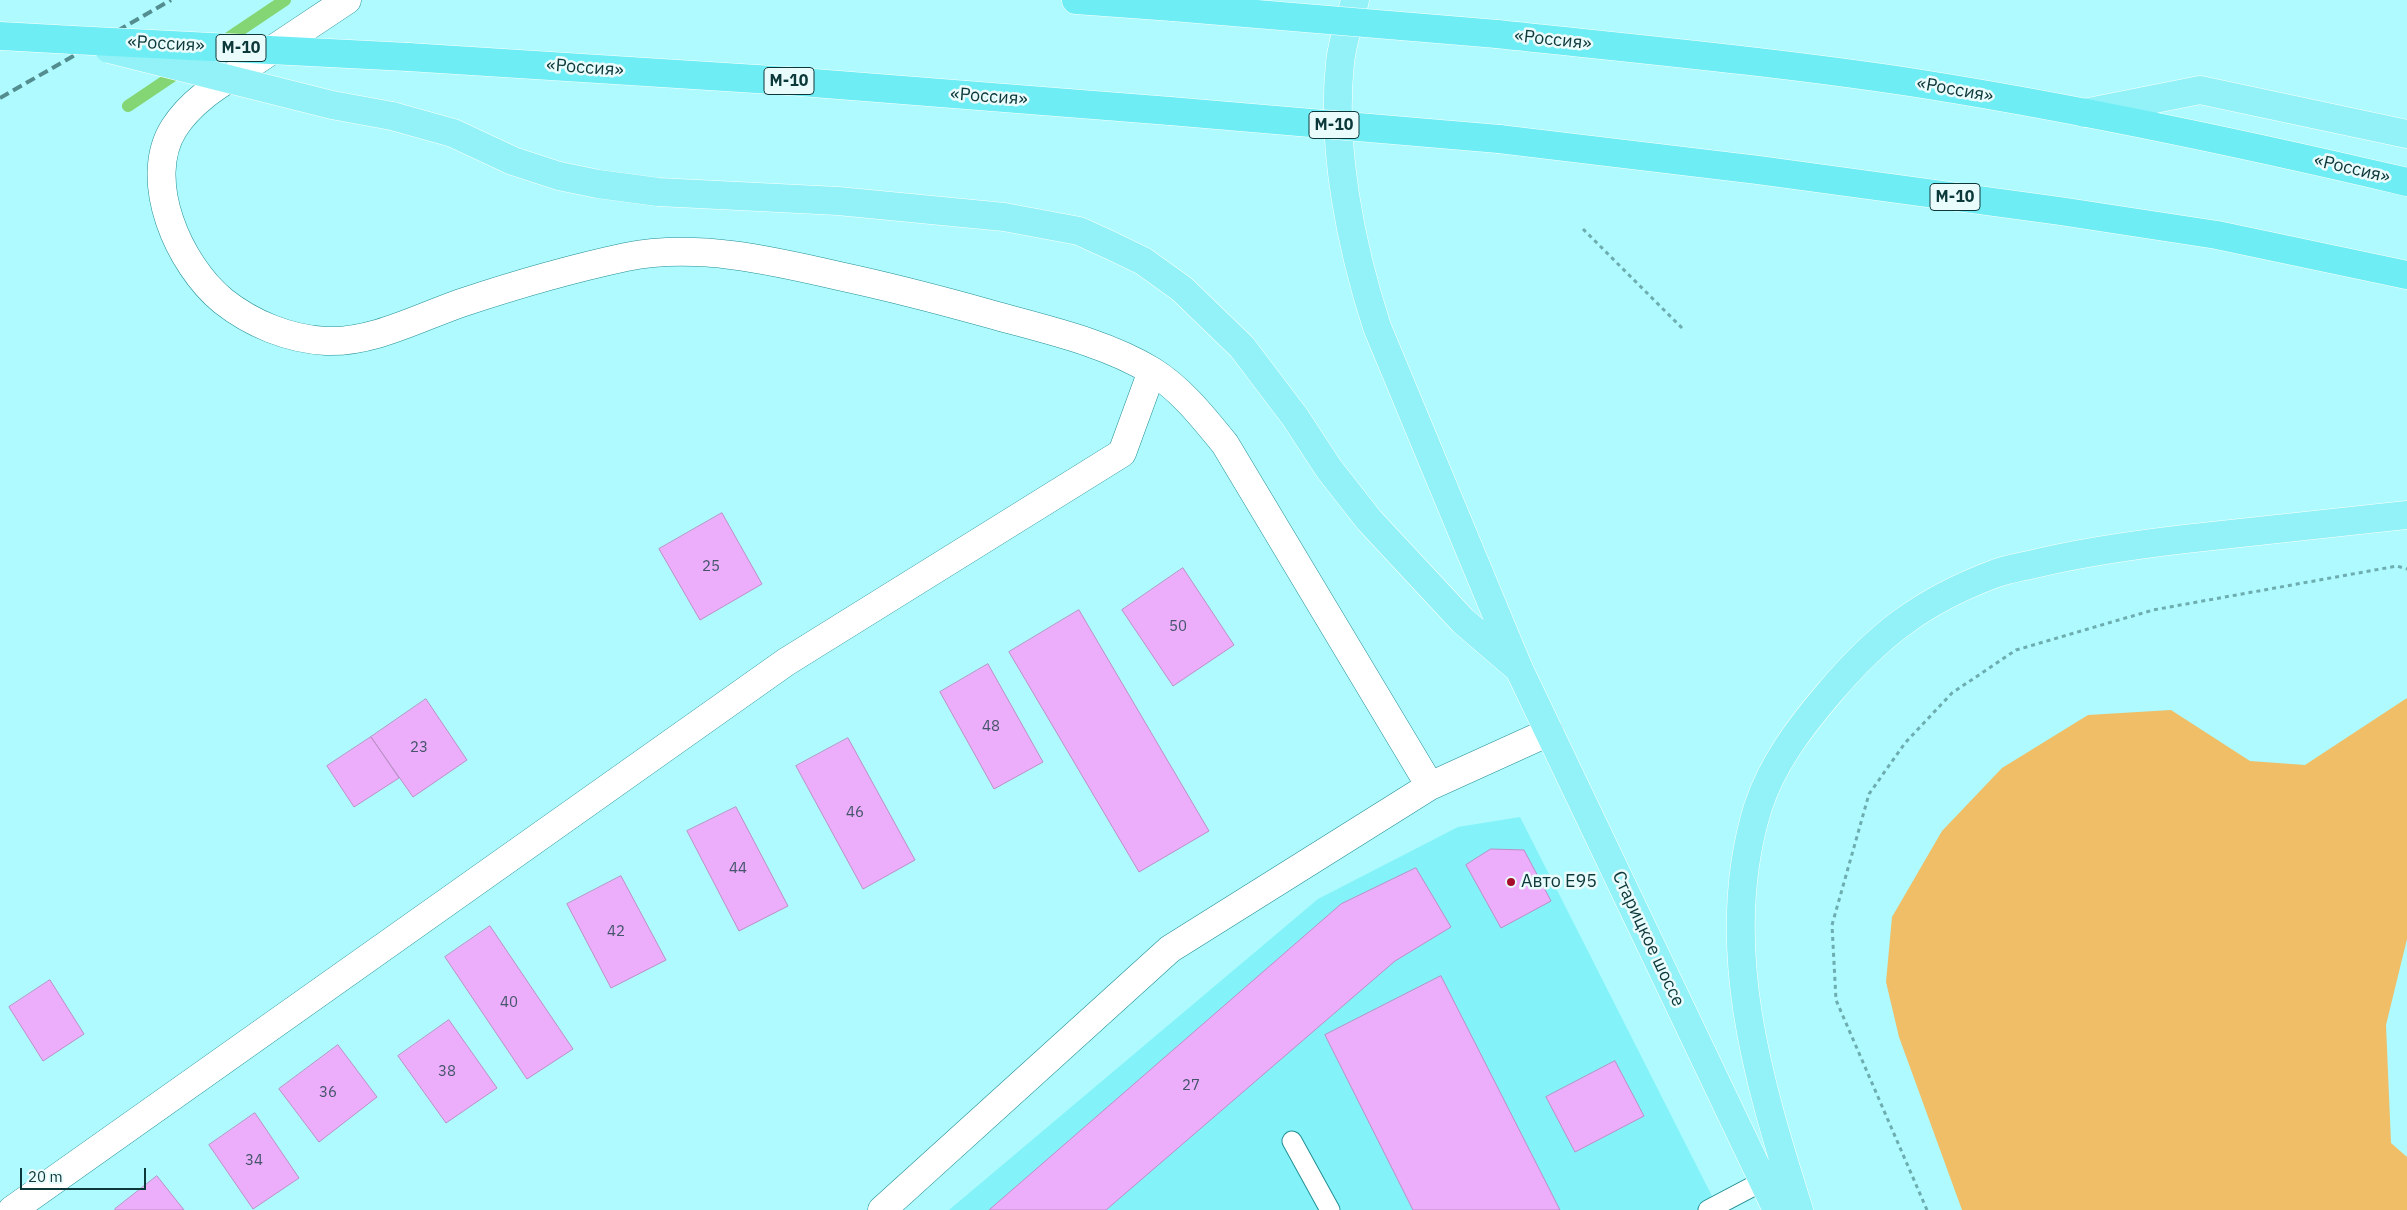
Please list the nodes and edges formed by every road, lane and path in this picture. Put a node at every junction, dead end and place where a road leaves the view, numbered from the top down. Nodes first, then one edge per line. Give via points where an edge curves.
1 (347, 0) edge
2 (1076, 0) edge
3 (1355, 0) edge
4 (0, 36) edge
5 (73, 40) junction
6 (2084, 113) junction
7 (2407, 134) edge
8 (2407, 182) edge
9 (1583, 229) dead end
10 (2407, 275) edge
11 (1683, 329) dead end
12 (1152, 371) junction
13 (2407, 515) edge
14 (2407, 569) edge
15 (1520, 669) junction
16 (1549, 732) junction
17 (1430, 786) junction
18 (1292, 1142) dead end
19 (1763, 1181) junction
20 (12, 1210) edge
21 (882, 1210) edge
22 (1330, 1210) edge
23 (1708, 1210) edge
24 (1777, 1210) edge
25 (1799, 1210) edge
26 (1927, 1210) edge

1 - 12 street via 200,97 173,129 162,161 162,191 169,218 200,276 220,299 268,328 326,341 351,339 560,273 630,256 686,252 769,259 921,294 1096,345
2 - 6 highway, «Россия», bridge via 1498,34 1744,61 1916,83
3 - 15 main road, Старицкое шоссе via 1340,62 1338,120 1348,209 1362,278 1396,376
4 - 5 highway, «Россия» / М-10
5 - 10 highway, «Россия» / М-10, bridge via 788,81 1499,139 2070,212 2217,235
5 - 15 main road, bridge via 332,105 392,116 452,133 513,161 598,184 658,192 838,201 1004,217 1079,232 1112,246 1143,261 1182,289 1242,347 1369,520 1463,621
6 - 7 main road via 2200,90
6 - 8 highway, «Россия» via 2238,142
9 - 11 path
12 - 17 street via 1191,402 1225,444
12 - 20 street via 1122,452 786,662
13 - 25 main road via 2138,544 1996,573 1909,616 1875,642 1840,679 1802,725 1775,769 1759,805 1747,852 1743,891 1743,988 1752,1048
14 - 26 path via 2397,566 2153,610 2016,650 1952,693 1905,743 1869,794 1832,924 1836,1000
15 - 16 main road, Старицкое шоссе
16 - 17 street
16 - 19 main road, Старицкое шоссе
17 - 21 street via 1170,949
18 - 22 lane
19 - 23 lane
19 - 24 main road, Старицкое шоссе

